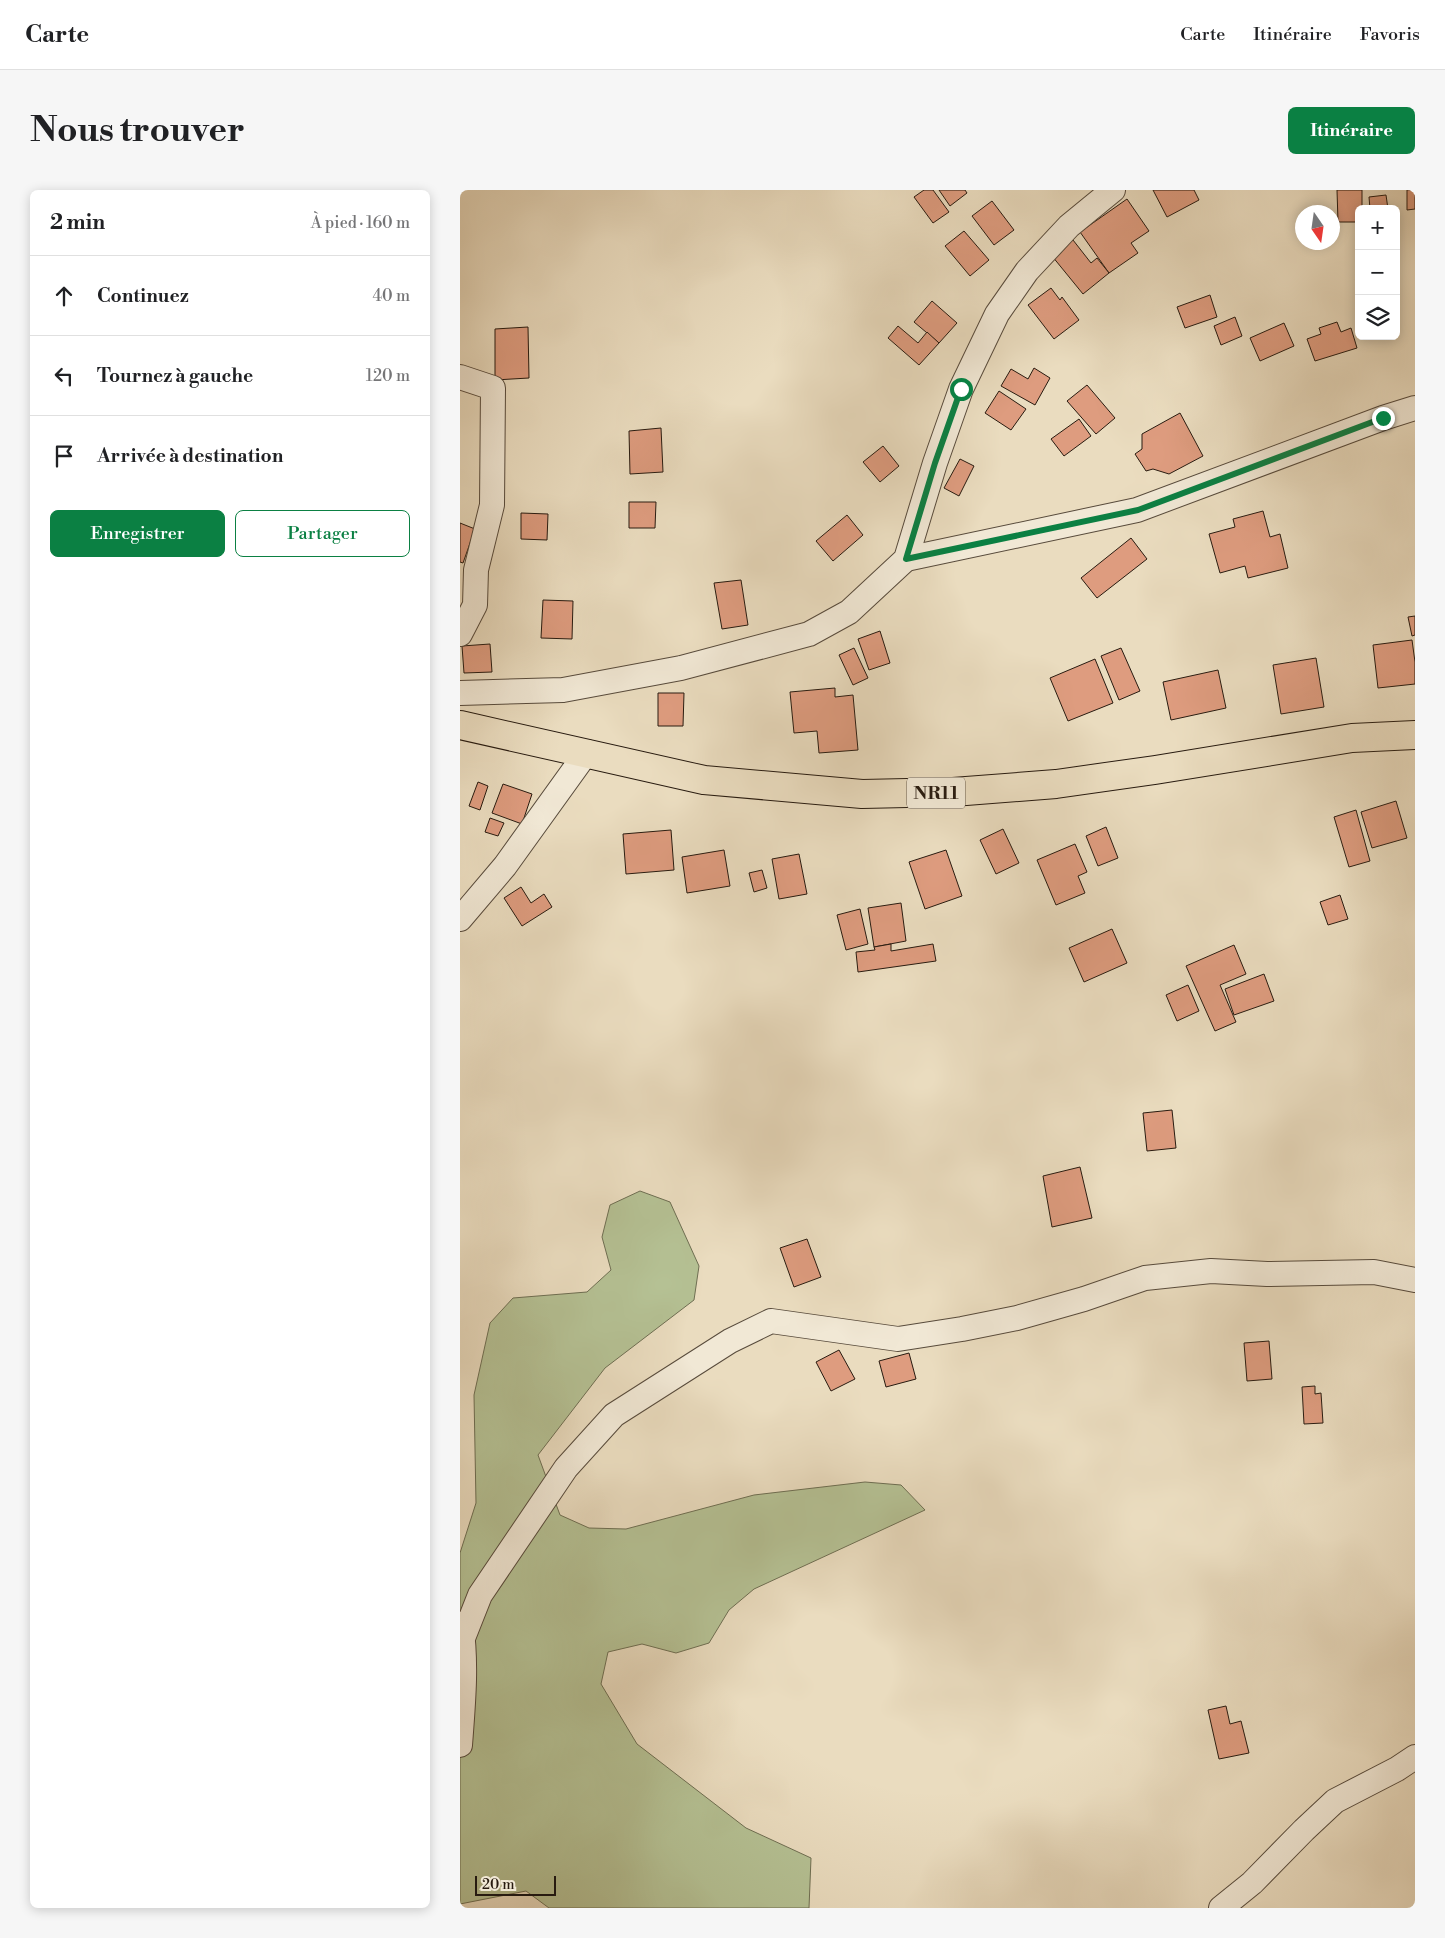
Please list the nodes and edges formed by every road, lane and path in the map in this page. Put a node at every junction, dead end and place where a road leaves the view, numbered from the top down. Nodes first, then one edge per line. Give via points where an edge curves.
1 (1113, 190) edge
2 (460, 376) edge
3 (1415, 408) edge
4 (906, 559) junction
5 (460, 634) edge
6 (460, 693) edge
7 (460, 725) edge
8 (1415, 735) edge
9 (587, 752) junction
10 (460, 919) edge
11 (1415, 1280) edge
12 (461, 1629) edge
13 (460, 1745) edge
14 (1415, 1757) edge
15 (1221, 1908) edge

1 - 4 street via 1069,226 1027,271 997,314 961,389
2 - 5 street via 493,388 494,435 492,505 476,570 475,605
3 - 4 street via 1138,510
4 - 6 street via 849,612 809,634 681,668 563,690
7 - 9 highway, NR11
8 - 9 highway, NR11 via 1352,738 1056,784 953,792 862,794 704,780
9 - 10 street via 505,866
11 - 12 street via 1374,1272 1267,1274 1211,1271 1145,1278 1017,1318 898,1339 770,1320 730,1341 614,1415 566,1468
12 - 13 street via 464,1693
14 - 15 street via 1335,1801 1252,1883

